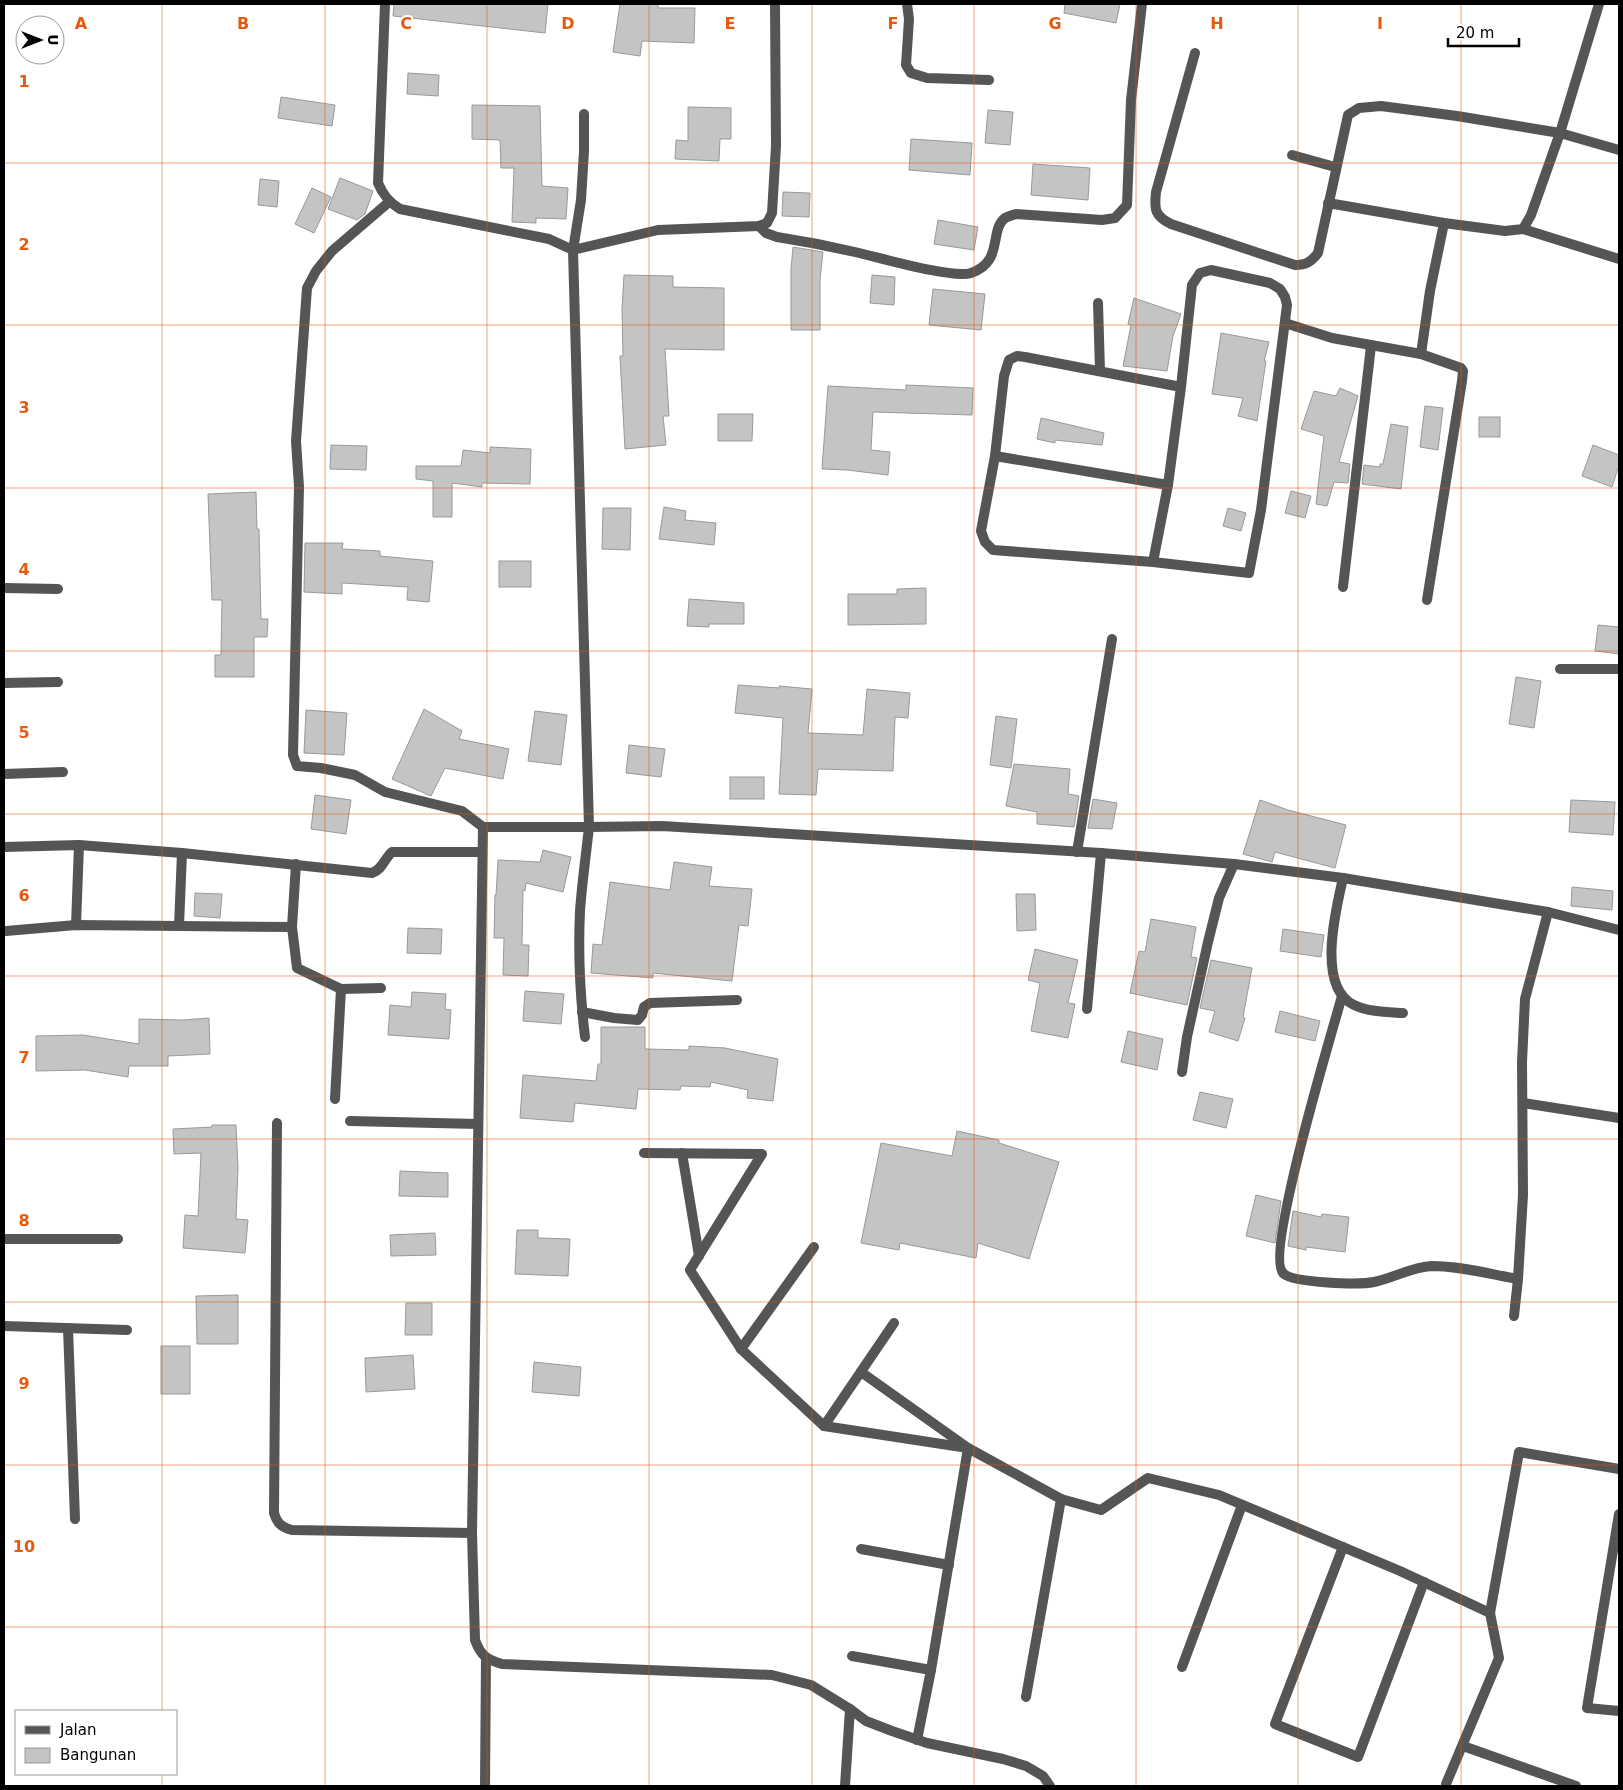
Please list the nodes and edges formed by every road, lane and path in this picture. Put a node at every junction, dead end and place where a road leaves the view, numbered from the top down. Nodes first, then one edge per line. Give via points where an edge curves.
1 (385, 4) edge
2 (775, 4) edge
3 (907, 4) edge
4 (1142, 4) edge
5 (1599, 4) edge
6 (1195, 53) dead end
7 (989, 80) dead end
8 (584, 114) dead end
9 (1560, 133) junction
10 (1619, 150) edge
11 (1292, 155) dead end
12 (1335, 167) junction
13 (389, 202) junction
14 (1328, 203) junction
15 (1444, 223) junction
16 (760, 226) junction
17 (1523, 230) junction
18 (573, 250) junction
19 (1619, 259) edge
20 (1098, 303) dead end
21 (1284, 324) junction
22 (1371, 346) junction
23 (1421, 354) junction
24 (1100, 371) junction
25 (1181, 387) junction
26 (994, 456) junction
27 (1168, 485) junction
28 (1153, 562) junction
29 (1343, 587) dead end
30 (4, 588) edge
31 (58, 589) dead end
32 (1427, 600) dead end
33 (1112, 639) dead end
34 (1619, 668) edge
35 (1560, 669) dead end
36 (4, 682) edge
37 (58, 682) dead end
38 (63, 772) dead end
39 (4, 774) edge
40 (483, 827) junction
41 (589, 827) junction
42 (79, 845) junction
43 (4, 847) edge
44 (482, 852) junction
45 (1077, 852) junction
46 (182, 853) junction
47 (1101, 853) junction
48 (296, 864) junction
49 (1234, 864) junction
50 (1344, 878) junction
51 (1548, 912) junction
52 (76, 925) junction
53 (179, 926) junction
54 (292, 927) junction
55 (1619, 930) edge
56 (6, 931) dead end
57 (381, 988) dead end
58 (340, 989) junction
59 (1342, 996) junction
60 (737, 1000) dead end
61 (1087, 1009) dead end
62 (582, 1012) junction
63 (1403, 1013) dead end
64 (585, 1036) dead end
65 (1182, 1072) dead end
66 (336, 1099) dead end
67 (1523, 1103) junction
68 (1619, 1118) edge
69 (350, 1122) dead end
70 (277, 1123) dead end
71 (478, 1124) junction
72 (644, 1153) dead end
73 (682, 1153) junction
74 (4, 1239) edge
75 (118, 1239) dead end
76 (814, 1247) dead end
77 (699, 1256) junction
78 (1518, 1279) junction
79 (1514, 1316) dead end
80 (894, 1323) dead end
81 (4, 1326) edge
82 (68, 1328) junction
83 (127, 1330) dead end
84 (741, 1349) junction
85 (861, 1372) junction
86 (824, 1426) junction
87 (968, 1448) junction
88 (1619, 1470) edge
89 (1061, 1499) junction
90 (1242, 1505) junction
91 (1619, 1514) edge
92 (75, 1519) dead end
93 (472, 1533) junction
94 (1343, 1547) junction
95 (861, 1549) dead end
96 (948, 1565) junction
97 (1424, 1582) junction
98 (1490, 1613) junction
99 (852, 1656) dead end
100 (486, 1659) junction
101 (1182, 1667) dead end
102 (931, 1670) junction
103 (1026, 1697) dead end
104 (850, 1709) junction
105 (1619, 1711) edge
106 (918, 1740) junction
107 (1462, 1746) junction
108 (1446, 1784) dead end
109 (485, 1785) dead end
110 (845, 1786) edge
111 (1050, 1786) edge
112 (1576, 1786) edge

1 - 13 street via 378,183
2 - 16 street via 776,146 772,212 766,223
3 - 7 street via 906,65 911,72 927,78
4 - 16 street via 1131,100 1127,205 1115,218 1102,220 1016,214 1004,219 993,253 984,266 970,274 929,270 777,237 766,233
5 - 9 street
6 - 14 street via 1156,192 1156,212 1160,218 1295,265 1305,265 1318,253
8 - 18 street via 581,200
9 - 10 street
9 - 12 street via 1381,106 1359,108 1348,115
9 - 17 street
11 - 12 street
12 - 14 street
13 - 18 street via 400,209 549,239
13 - 40 street via 332,251 307,288 296,441 293,755 297,766 355,775 385,792 462,811
14 - 15 street
15 - 17 street via 1505,231
15 - 23 street
16 - 18 street via 658,230
17 - 19 street
18 - 41 street
20 - 24 street
21 - 22 street
21 - 25 street via 1287,305 1280,289 1270,283 1211,270 1200,273 1192,284
21 - 28 street via 1261,510 1249,573
22 - 23 street
22 - 29 street
23 - 32 street via 1458,366 1463,371
24 - 25 street
24 - 26 street via 1017,356 1009,360
25 - 27 street
26 - 27 street
26 - 28 street via 981,531 993,550
27 - 28 street
30 - 31 street
33 - 45 street
34 - 35 street
36 - 37 street
38 - 39 street
40 - 41 street
40 - 44 street
41 - 45 street via 662,826
41 - 62 street via 580,909
42 - 43 street
42 - 46 street
42 - 52 street
44 - 48 street via 392,852 378,871 372,873
44 - 71 street
45 - 47 street
46 - 48 street
46 - 53 street
47 - 49 street
47 - 61 street
48 - 54 street
49 - 50 street
49 - 65 street via 1219,898
50 - 51 street
50 - 59 street via 1333,925 1332,949 1334,981
51 - 55 street
51 - 67 street via 1525,999
52 - 53 street
52 - 56 street
53 - 54 street
54 - 58 street via 297,968
57 - 58 street
58 - 66 street
59 - 63 street via 1353,1004 1376,1011
59 - 78 street via 1292,1180 1279,1247 1280,1269 1296,1278 1327,1282 1373,1282 1431,1266
60 - 62 street via 650,1004 644,1007 638,1020
62 - 64 street
67 - 68 street
67 - 78 street via 1523,1195
69 - 71 street
70 - 93 street via 274,1513 277,1522 292,1530
71 - 93 street
72 - 73 street
73 - 77 street
73 - 77 street via 762,1154
74 - 75 street
76 - 84 street
77 - 84 street via 690,1270
78 - 79 street
80 - 85 street
81 - 82 street
82 - 83 street
82 - 92 street
84 - 86 street
85 - 86 street
85 - 87 street
86 - 87 street
87 - 89 street
87 - 96 street
88 - 98 street via 1519,1452
89 - 90 street via 1101,1510 1148,1478 1219,1495
89 - 103 street
90 - 94 street
90 - 101 street
91 - 105 street via 1587,1708
93 - 100 street via 475,1640
94 - 97 street
94 - 97 street via 1275,1724 1358,1758
95 - 96 street
96 - 102 street
97 - 98 street
98 - 107 street via 1499,1658
99 - 102 street
100 - 104 street via 502,1664 772,1675 811,1685
100 - 109 street
102 - 106 street
104 - 106 street via 866,1721
104 - 110 street
106 - 111 street via 1026,1766 1043,1776
107 - 108 street
107 - 112 street

